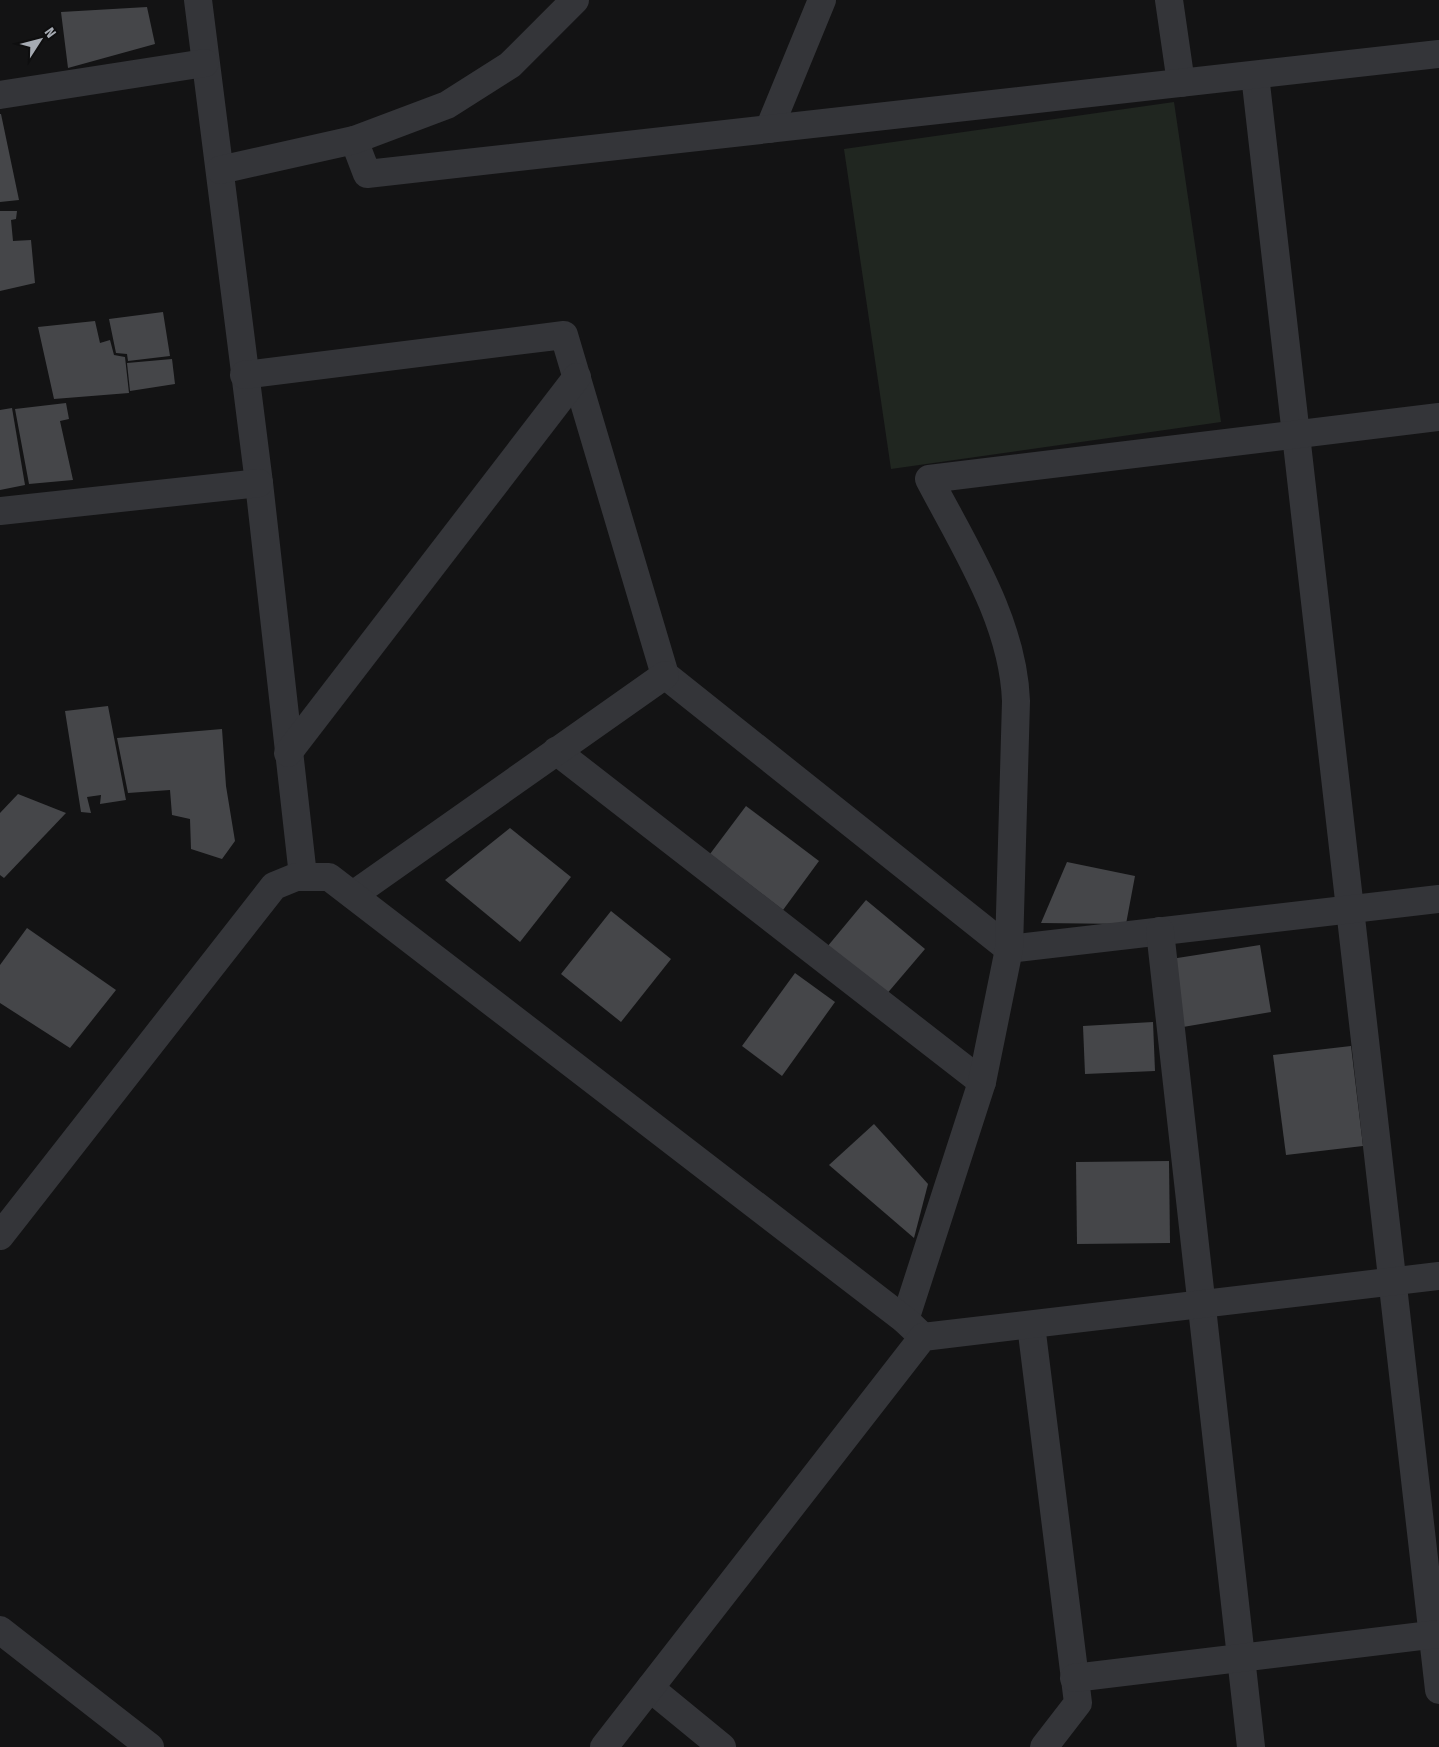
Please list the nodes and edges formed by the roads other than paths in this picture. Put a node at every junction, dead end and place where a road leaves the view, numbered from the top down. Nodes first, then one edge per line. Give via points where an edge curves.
1 (198, 0) edge
2 (575, 0) edge
3 (822, 0) edge
4 (1168, 0) edge
5 (1439, 54) edge
6 (205, 63) junction
7 (1255, 75) junction
8 (1181, 83) junction
9 (0, 95) edge
10 (769, 129) junction
11 (354, 140) junction
12 (220, 170) junction
13 (244, 375) junction
14 (577, 376) junction
15 (1439, 417) edge
16 (1296, 434) junction
17 (258, 482) junction
18 (0, 511) edge
19 (665, 675) junction
20 (556, 751) junction
21 (288, 753) junction
22 (303, 876) junction
23 (353, 895) junction
24 (1439, 899) edge
25 (1350, 909) junction
26 (1160, 931) junction
27 (1010, 948) junction
28 (982, 1082) junction
29 (0, 1236) edge
30 (1439, 1276) edge
31 (1393, 1282) junction
32 (1202, 1304) junction
33 (1031, 1325) junction
34 (914, 1328) junction
35 (0, 1630) edge
36 (1436, 1635) edge
37 (1242, 1658) junction
38 (1074, 1678) junction
39 (650, 1688) junction
40 (1439, 1690) edge
41 (150, 1747) edge
42 (604, 1747) edge
43 (722, 1747) edge
44 (1044, 1747) edge
45 (1251, 1747) edge

1 - 6 street
2 - 11 street via 510,65 446,105
3 - 10 street
4 - 8 street
5 - 7 street
6 - 9 street
6 - 12 street
7 - 8 street
7 - 16 street
8 - 10 street
10 - 11 street via 367,174
11 - 12 street
12 - 13 street
13 - 14 street via 564,335
13 - 17 street
14 - 19 street
14 - 21 street
15 - 16 street
16 - 25 street
16 - 27 street via 929,479 981,578 998,618 1015,680
17 - 18 street
17 - 21 street
19 - 20 street
19 - 27 street
20 - 23 street
20 - 28 street
21 - 22 street
22 - 23 street via 330,877
22 - 29 street via 274,886
23 - 34 street
24 - 25 street
25 - 26 street
25 - 31 street
26 - 27 street
26 - 32 street
27 - 28 street
28 - 34 street
30 - 31 street
31 - 32 street
31 - 36 street
32 - 33 street
32 - 37 street
33 - 34 street
33 - 38 street
34 - 39 street
35 - 41 street
36 - 37 street
36 - 40 street
37 - 38 street
37 - 45 street
38 - 44 street via 1078,1703
39 - 42 street
39 - 43 street

